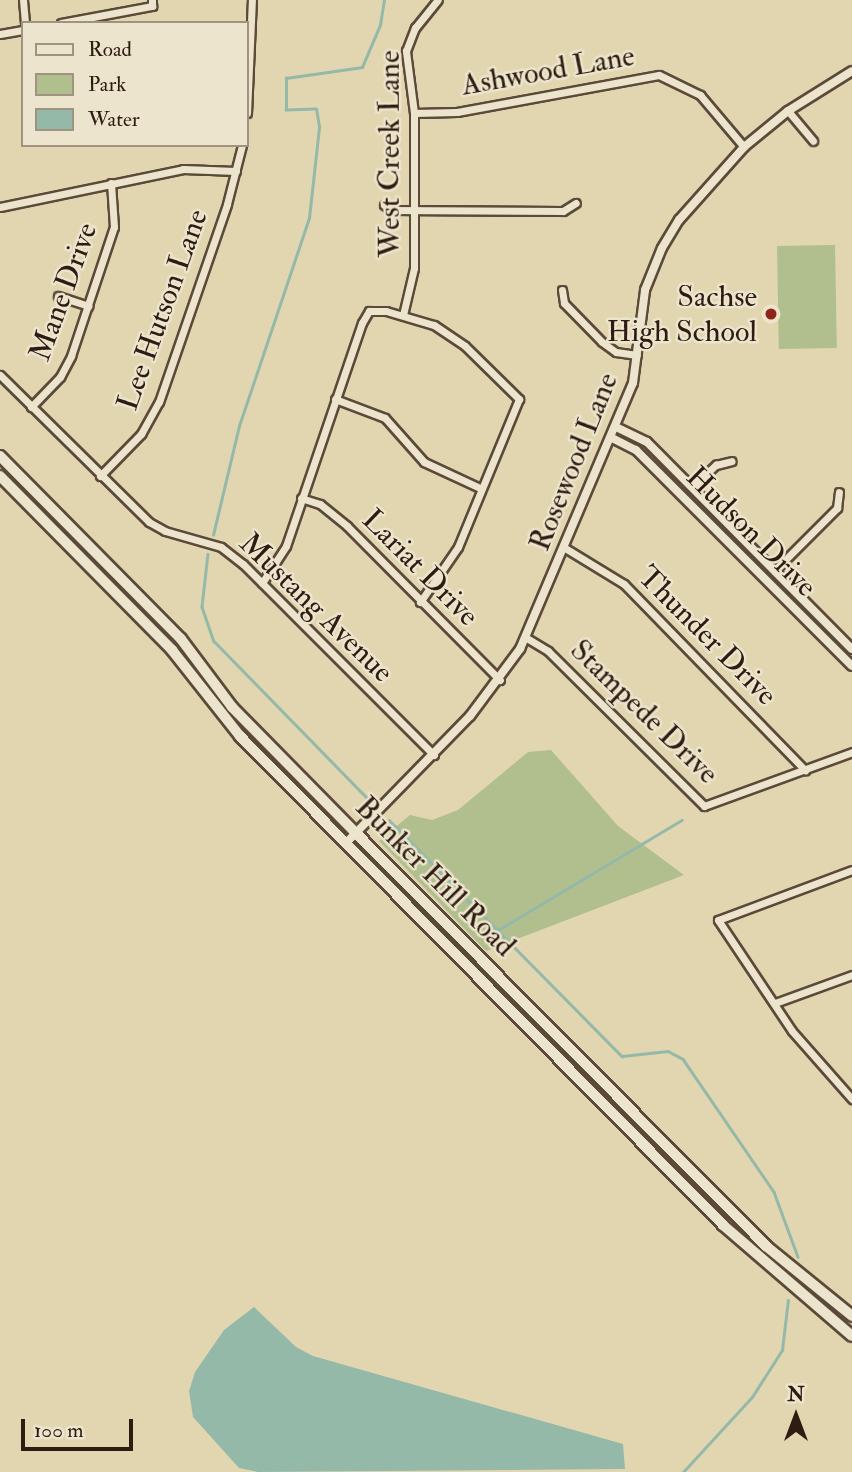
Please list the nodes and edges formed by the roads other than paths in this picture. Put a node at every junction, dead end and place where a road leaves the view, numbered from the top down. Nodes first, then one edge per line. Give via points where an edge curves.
1 (23, 0) edge
2 (152, 0) edge
3 (251, 0) edge
4 (438, 0) edge
5 (25, 21) edge
6 (72, 21) edge
7 (21, 30) edge
8 (0, 34) edge
9 (852, 71) edge
10 (248, 85) edge
11 (788, 111) junction
12 (414, 113) junction
13 (813, 141) dead end
14 (242, 147) edge
15 (744, 147) junction
16 (236, 171) junction
17 (111, 183) junction
18 (576, 203) dead end
19 (384, 205) dead end
20 (0, 207) edge
21 (413, 211) junction
22 (562, 290) dead end
23 (58, 296) dead end
24 (88, 306) junction
25 (403, 315) junction
26 (637, 355) junction
27 (0, 375) edge
28 (335, 399) junction
29 (32, 407) junction
30 (616, 427) junction
31 (612, 438) junction
32 (0, 456) edge
33 (732, 461) dead end
34 (0, 476) edge
35 (100, 476) junction
36 (692, 487) junction
37 (480, 488) junction
38 (839, 492) dead end
39 (301, 498) junction
40 (565, 548) junction
41 (775, 570) junction
42 (262, 583) junction
43 (420, 602) junction
44 (852, 634) edge
45 (525, 637) junction
46 (843, 640) junction
47 (852, 649) edge
48 (852, 666) edge
49 (499, 680) junction
50 (852, 752) edge
51 (433, 755) junction
52 (805, 771) junction
53 (357, 834) junction
54 (346, 843) junction
55 (852, 870) edge
56 (852, 975) edge
57 (775, 1003) junction
58 (852, 1083) edge
59 (843, 1089) junction
60 (852, 1098) edge
61 (852, 1316) edge
62 (852, 1336) edge

1 - 5 street
2 - 6 street via 152,6
3 - 10 street
4 - 12 street, West Creek Lane via 415,28 406,51
7 - 8 street
9 - 11 street, Rosewood Lane
11 - 13 street
11 - 15 street, Rosewood Lane
12 - 15 street, Ashwood Lane via 457,112 659,75 700,95
12 - 21 street, West Creek Lane
14 - 16 street, Lee Hutson Lane
15 - 26 street, Rosewood Lane via 715,175 662,248 645,290
16 - 17 street via 195,167
16 - 35 street, Lee Hutson Lane via 159,402 141,433
17 - 20 street
17 - 24 street, Mane Drive via 114,228
18 - 21 street via 563,211
19 - 21 street
21 - 25 street, West Creek Lane via 414,268
22 - 26 street via 564,303 602,342 616,352
23 - 24 street
24 - 29 street, Mane Drive via 67,367
25 - 28 street via 369,311
25 - 37 street via 434,325 465,346 519,400
26 - 30 street, Rosewood Lane via 633,383
27 - 29 street, Mustang Avenue
28 - 37 street via 385,418 424,462
28 - 39 street
29 - 35 street, Mustang Avenue
30 - 31 street, Rosewood Lane
30 - 36 street, Hudson Drive via 647,442
31 - 40 street, Rosewood Lane
31 - 48 street, Hudson Drive via 636,450
32 - 53 main road, Bunker Hill Road via 181,639 232,707
33 - 36 street via 716,466
34 - 54 main road, Bunker Hill Road via 154,630 224,719
35 - 42 street, Mustang Avenue via 149,522 220,547
36 - 41 street, Hudson Drive
37 - 43 street via 458,547
38 - 41 street via 838,508
39 - 42 street via 286,546
39 - 43 street, Lariat Drive via 320,504 347,526
40 - 45 street, Rosewood Lane
40 - 52 street, Thunder Drive via 624,584
41 - 46 street, Hudson Drive
42 - 51 street, Mustang Avenue
43 - 49 street, Lariat Drive
44 - 46 street
45 - 49 street, Rosewood Lane
45 - 52 street, Stampede Drive via 558,660 704,806
46 - 47 street, Hudson Drive
49 - 51 street, Rosewood Lane
50 - 52 street, Stampede Drive
51 - 53 street, Rosewood Lane
53 - 54 street, Rosewood Lane
53 - 61 main road, Bunker Hill Road via 766,1246
54 - 62 main road, Bunker Hill Road via 723,1225
55 - 57 street via 718,920
56 - 57 street
57 - 59 street via 812,1056
58 - 59 street
59 - 60 street

